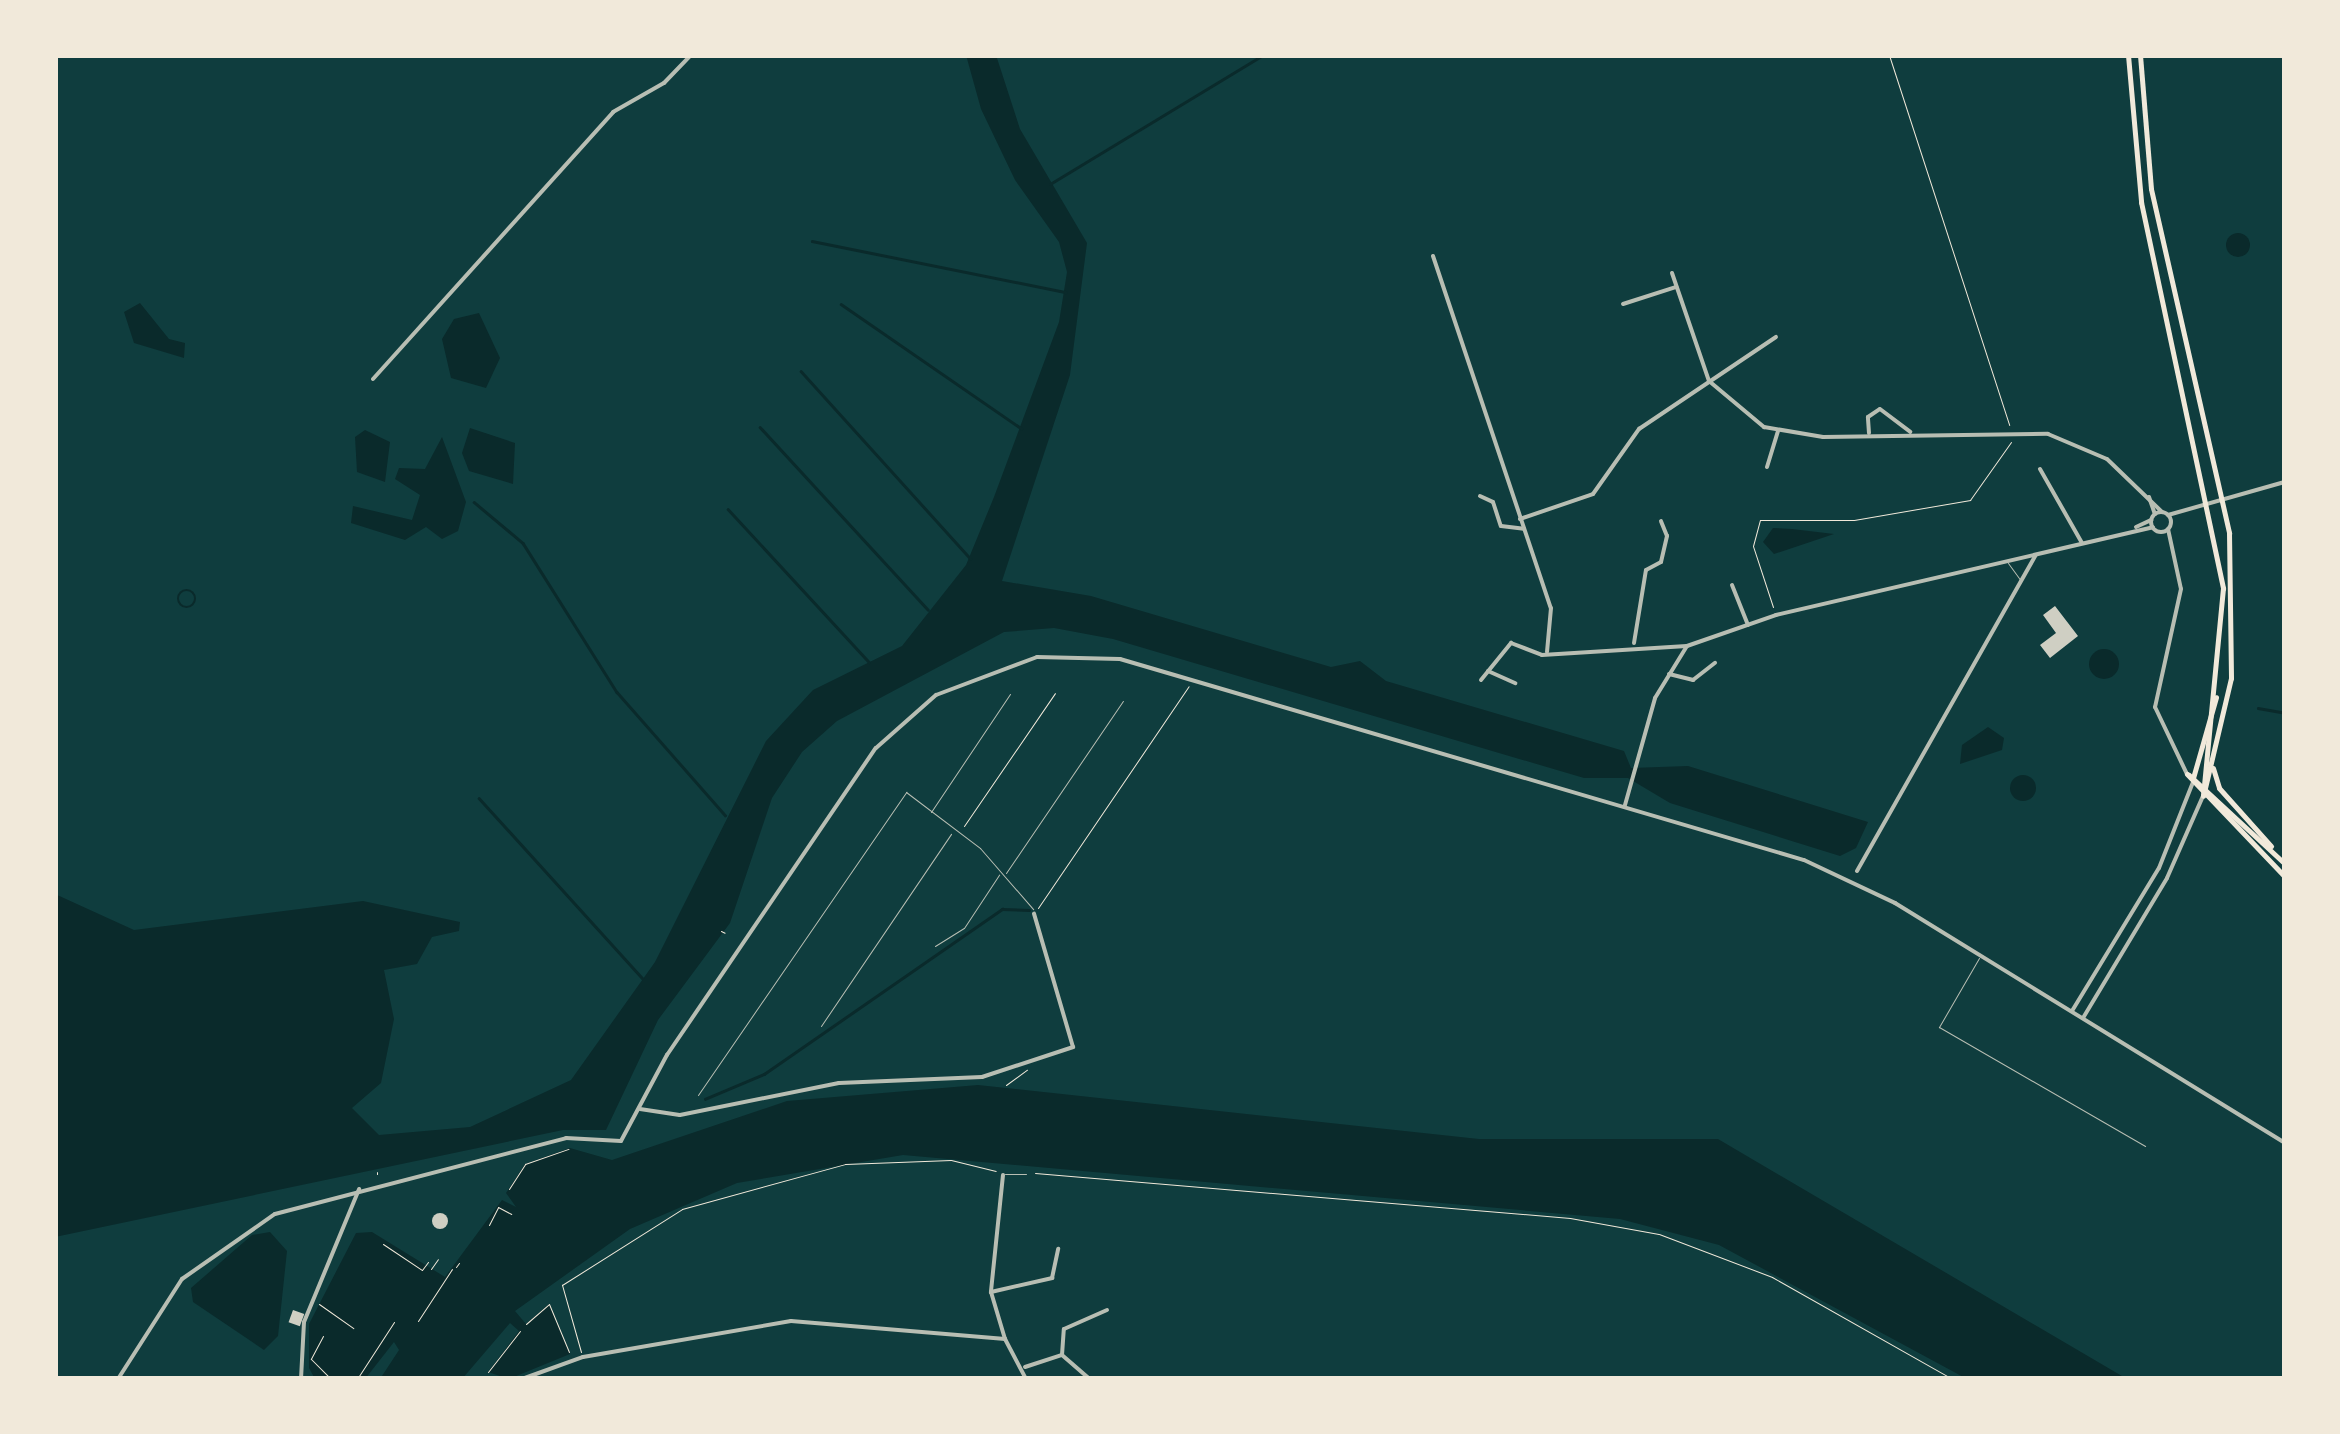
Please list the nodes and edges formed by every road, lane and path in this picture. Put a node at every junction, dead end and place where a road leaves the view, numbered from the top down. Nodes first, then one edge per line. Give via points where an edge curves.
1 (691, 55) edge
2 (1889, 55) edge
3 (2128, 55) edge
4 (2140, 55) edge
5 (1433, 256) dead end
6 (1672, 274) dead end
7 (1676, 288) junction
8 (1631, 292) dead end
9 (1634, 301) junction
10 (1623, 304) dead end
11 (1776, 338) dead end
12 (373, 379) dead end
13 (1709, 381) junction
14 (2010, 429) junction
15 (1778, 432) junction
16 (1910, 432) junction
17 (1868, 435) junction
18 (1767, 468) dead end
19 (2040, 469) dead end
20 (2285, 482) edge
21 (2148, 492) junction
22 (1480, 496) dead end
23 (2190, 511) junction
24 (2162, 512) junction
25 (2155, 514) junction
26 (2168, 515) junction
27 (1520, 518) junction
28 (1662, 521) dead end
29 (2171, 522) junction
30 (2152, 524) junction
31 (1524, 529) junction
32 (2168, 529) junction
33 (2161, 532) junction
34 (2082, 543) junction
35 (2173, 550) junction
36 (2036, 555) junction
37 (2009, 560) junction
38 (2022, 581) junction
39 (1732, 586) dead end
40 (1776, 614) junction
41 (1748, 625) junction
42 (1634, 643) junction
43 (1687, 646) junction
44 (1547, 652) junction
45 (1715, 663) dead end
46 (1488, 671) junction
47 (1670, 674) junction
48 (1193, 679) junction
49 (1481, 680) dead end
50 (1515, 683) dead end
51 (2219, 684) junction
52 (1055, 692) dead end
53 (1010, 694) dead end
54 (1123, 701) dead end
55 (2213, 765) junction
56 (2190, 776) junction
57 (2203, 785) junction
58 (2192, 786) junction
59 (2203, 796) junction
60 (1626, 805) junction
61 (930, 812) junction
62 (952, 832) junction
63 (957, 836) junction
64 (2274, 854) junction
65 (2285, 864) edge
66 (1856, 872) dead end
67 (1003, 874) junction
68 (2285, 877) edge
69 (1034, 914) junction
70 (935, 946) dead end
71 (1981, 955) junction
72 (2072, 1011) junction
73 (2083, 1018) junction
74 (821, 1026) dead end
75 (1029, 1068) dead end
76 (1006, 1085) dead end
77 (698, 1095) dead end
78 (640, 1109) junction
79 (2285, 1143) edge
80 (2145, 1146) dead end
81 (568, 1148) dead end
82 (1004, 1174) junction
83 (1026, 1174) joint
84 (359, 1188) junction
85 (508, 1190) dead end
86 (511, 1214) dead end
87 (489, 1226) dead end
88 (383, 1244) dead end
89 (1058, 1249) dead end
90 (438, 1260) dead end
91 (428, 1262) dead end
92 (456, 1265) dead end
93 (431, 1269) dead end
94 (992, 1292) junction
95 (317, 1302) dead end
96 (1108, 1310) dead end
97 (418, 1321) dead end
98 (394, 1322) dead end
99 (526, 1324) dead end
100 (353, 1328) dead end
101 (520, 1331) dead end
102 (323, 1336) dead end
103 (1005, 1339) junction
104 (570, 1354) dead end
105 (1062, 1356) junction
106 (583, 1357) junction
107 (1025, 1367) junction
108 (488, 1372) dead end
109 (118, 1379) edge
110 (301, 1379) edge
111 (330, 1379) edge
112 (356, 1379) edge
113 (522, 1379) edge
114 (1026, 1379) edge
115 (1090, 1379) edge
116 (1952, 1379) edge

1 - 12 street via 664,83 613,112
2 - 14 path
3 - 51 main road via 2141,202 2214,516
4 - 55 main road via 2151,189 2229,533 2232,662
5 - 27 street
6 - 7 street
7 - 9 street
7 - 13 street
8 - 9 street
9 - 10 street
11 - 13 street
13 - 15 street via 1739,413
13 - 27 street via 1631,436 1600,489
14 - 16 street
14 - 21 street via 2076,442
14 - 40 path via 2008,453 1970,500 1854,520 1760,520 1753,546
15 - 17 street
15 - 18 street
16 - 17 street
16 - 17 street via 1880,409 1868,418
19 - 34 street
20 - 23 street
21 - 24 street
21 - 25 street
22 - 31 street via 1494,502 1502,526
23 - 26 street
23 - 29 street
24 - 25 street
24 - 26 street
25 - 30 street
26 - 29 street
27 - 31 street
28 - 42 street via 1667,536 1660,562 1646,570
29 - 32 street
30 - 33 street
30 - 34 street
31 - 44 street via 1551,608
32 - 33 street
32 - 35 street
33 - 35 street
34 - 36 street
35 - 56 street via 2180,610 2156,707
36 - 37 street
36 - 38 street
37 - 38 lane
37 - 40 street
38 - 66 street
39 - 41 street
40 - 41 street
41 - 43 street
42 - 43 street
42 - 44 street
43 - 47 street
44 - 46 street via 1511,643
45 - 47 street via 1693,680
46 - 49 street
46 - 50 street
47 - 60 street
48 - 60 street
48 - 69 path
48 - 78 street via 1120,659 1037,657 966,678 905,719 667,1055
51 - 56 main road
51 - 57 main road
52 - 63 path
53 - 61 lane
54 - 67 lane
55 - 57 main road
55 - 64 main road via 2219,788
56 - 57 main road
56 - 58 main road
57 - 59 main road
57 - 64 main road
58 - 59 main road
58 - 72 street via 2160,868
59 - 68 main road
59 - 73 street via 2167,878
60 - 71 street via 1820,866
61 - 62 lane
61 - 77 lane via 906,792 898,801
62 - 63 lane
62 - 74 lane
63 - 67 lane
64 - 65 main road
67 - 69 lane
67 - 70 lane via 964,928
69 - 78 street via 1072,1047 982,1077 839,1083 680,1115
71 - 72 street
71 - 80 lane via 1939,1027
72 - 73 street
73 - 79 street
75 - 76 path
78 - 84 street via 610,1146 566,1138
81 - 85 path via 525,1164
82 - 83 lane
82 - 94 street
82 - 106 path via 951,1160 845,1164 682,1209 562,1285
83 - 116 path via 1570,1218 1660,1234 1772,1277
84 - 109 street via 275,1214 206,1256 149,1320
84 - 110 street via 304,1322
86 - 87 path via 498,1207
88 - 91 path via 422,1270
89 - 94 street via 1052,1278
90 - 93 path
92 - 97 path
94 - 103 street
95 - 100 path
96 - 105 street via 1064,1330
98 - 112 path
99 - 104 path via 549,1304
101 - 108 path
102 - 111 path via 310,1359
103 - 106 street via 791,1322
103 - 107 street
105 - 107 street
105 - 115 street
106 - 113 street
107 - 114 street

